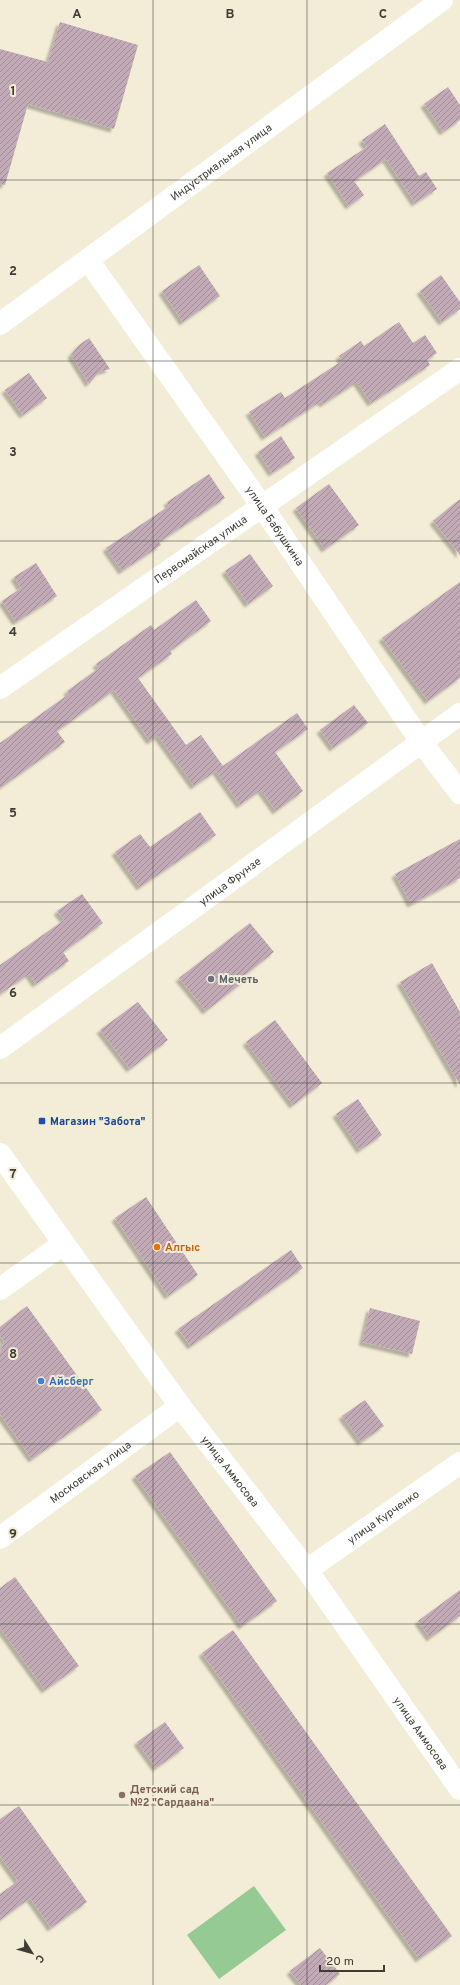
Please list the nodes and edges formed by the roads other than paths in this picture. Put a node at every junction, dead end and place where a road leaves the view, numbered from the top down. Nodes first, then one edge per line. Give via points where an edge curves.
1 (442, 0) edge
2 (88, 260) junction
3 (0, 324) edge
4 (460, 368) edge
5 (262, 506) junction
6 (0, 688) edge
7 (460, 714) edge
8 (422, 743) junction
9 (460, 792) edge
10 (0, 1048) edge
11 (0, 1154) edge
12 (63, 1244) junction
13 (0, 1289) edge
14 (180, 1406) junction
15 (460, 1463) edge
16 (0, 1538) edge
17 (307, 1570) junction
18 (460, 1789) edge

1 - 2 street, Индустриальная улица
2 - 3 street, Индустриальная улица
2 - 5 street, улица Бабушкина
4 - 5 street, Первомайская улица
5 - 6 street, Первомайская улица
5 - 8 street, улица Бабушкина
7 - 8 street, улица Фрунзе
8 - 9 street, улица Бабушкина
8 - 10 street, улица Фрунзе
11 - 12 street, улица Аммосова
12 - 13 street
12 - 14 street, улица Аммосова
14 - 16 street, Московская улица
14 - 17 street, улица Аммосова
15 - 17 street, улица Курченко
17 - 18 street, улица Аммосова

